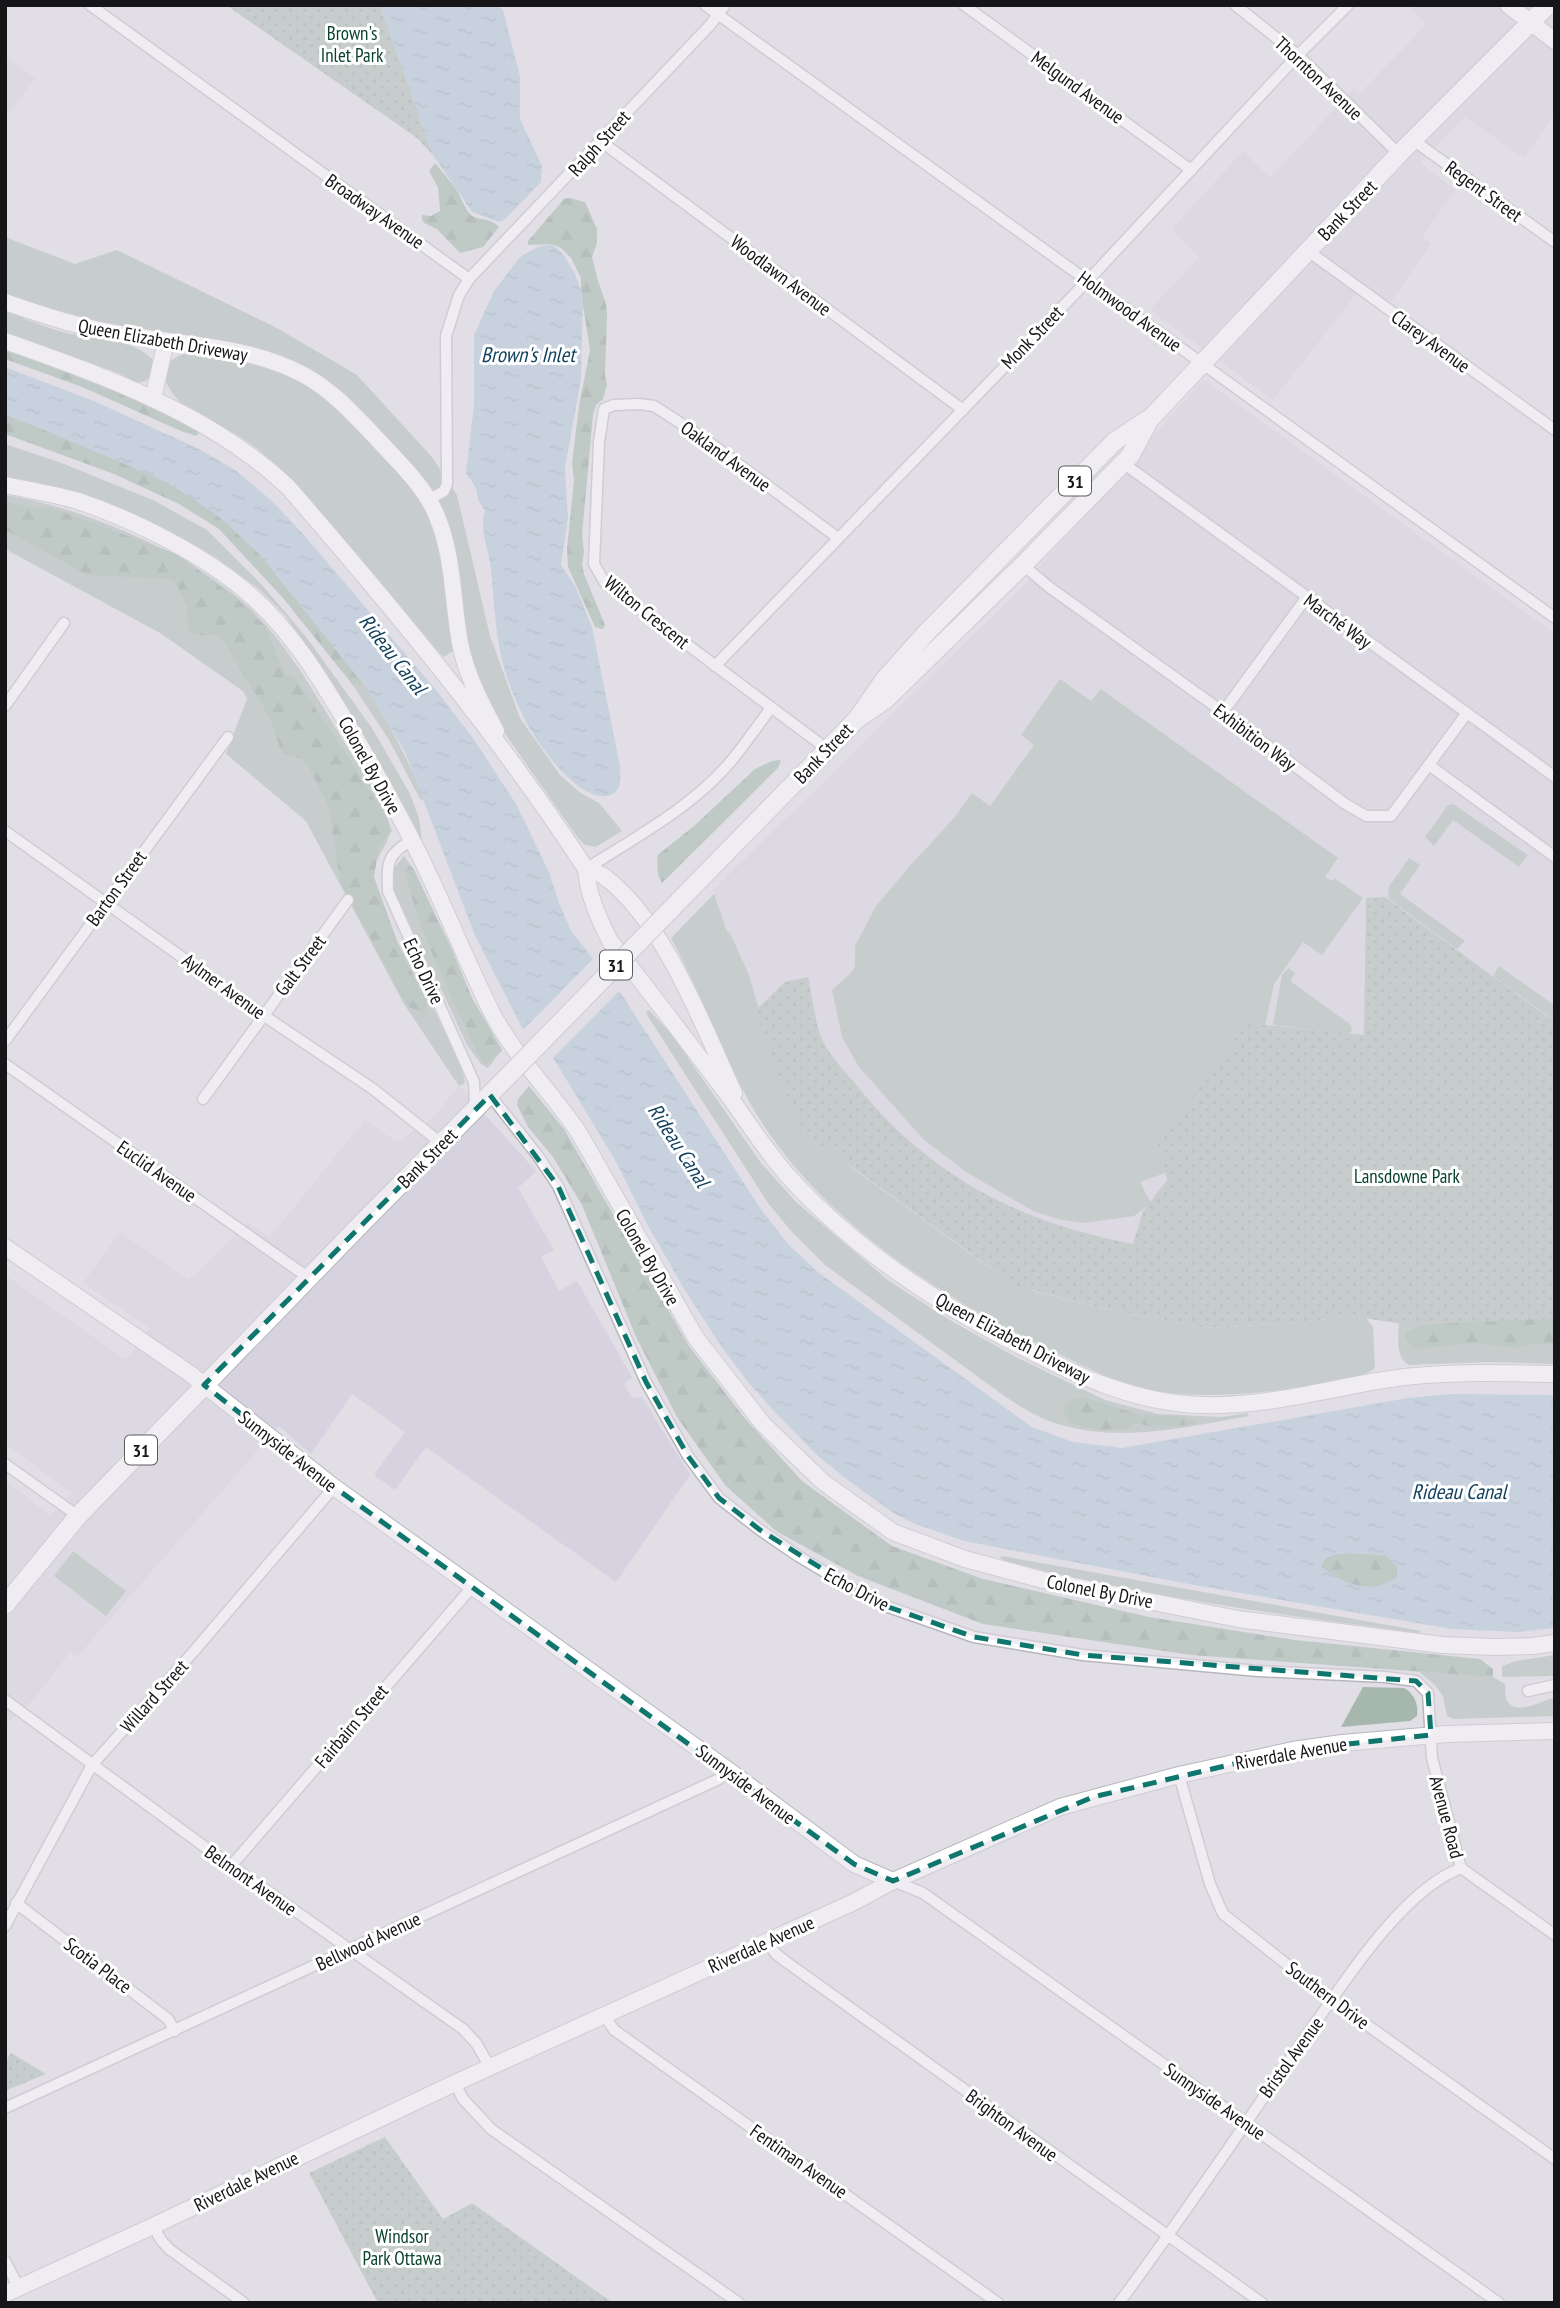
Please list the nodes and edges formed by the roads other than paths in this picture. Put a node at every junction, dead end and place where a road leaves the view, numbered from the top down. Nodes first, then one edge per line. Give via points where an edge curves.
1 (705, 5) edge
2 (964, 5) edge
3 (1235, 5) edge
4 (1348, 5) edge
5 (1508, 5) edge
6 (1548, 5) edge
7 (97, 7) edge
8 (722, 10) edge
9 (1531, 23) junction
10 (1555, 41) edge
11 (1298, 55) junction
12 (1413, 140) junction
13 (599, 141) junction
14 (1399, 154) junction
15 (1191, 170) junction
16 (1555, 242) edge
17 (1308, 251) junction
18 (469, 279) junction
19 (1087, 280) junction
20 (5, 302) edge
21 (5, 341) edge
22 (166, 341) junction
23 (1202, 363) junction
24 (153, 399) junction
25 (604, 409) joint
26 (963, 410) junction
27 (1150, 418) junction
28 (1555, 430) edge
29 (1123, 463) junction
30 (5, 485) edge
31 (429, 500) junction
32 (838, 538) junction
33 (1008, 552) junction
34 (1023, 565) junction
35 (1307, 598) junction
36 (1555, 618) edge
37 (64, 622) dead end
38 (715, 666) junction
39 (5, 706) edge
40 (771, 708) junction
41 (1223, 712) junction
42 (1467, 713) junction
43 (857, 719) junction
44 (228, 737) dead end
45 (827, 749) junction
46 (1429, 765) junction
47 (1555, 777) edge
48 (525, 781) junction
49 (5, 831) edge
50 (412, 840) junction
51 (1555, 856) edge
52 (586, 869) junction
53 (348, 900) dead end
54 (106, 902) junction
55 (263, 1015) junction
56 (5, 1041) edge
57 (5, 1064) edge
58 (490, 1095) junction
59 (203, 1099) dead end
60 (475, 1110) junction
61 (747, 1120) junction
62 (441, 1143) junction
63 (5, 1247) edge
64 (309, 1278) junction
65 (1555, 1374) edge
66 (204, 1385) junction
67 (5, 1464) edge
68 (334, 1487) junction
69 (78, 1516) junction
70 (473, 1586) junction
71 (5, 1605) edge
72 (1555, 1643) edge
73 (1555, 1685) edge
74 (1528, 1691) dead end
75 (5, 1700) edge
76 (1555, 1731) edge
77 (1431, 1735) junction
78 (92, 1765) junction
79 (728, 1770) junction
80 (1179, 1775) junction
81 (231, 1866) junction
82 (1461, 1868) junction
83 (893, 1881) junction
84 (16, 1903) junction
85 (5, 1926) edge
86 (1555, 1935) edge
87 (767, 1942) junction
88 (349, 1949) junction
89 (1332, 2000) junction
90 (604, 2015) junction
91 (175, 2031) junction
92 (491, 2067) junction
93 (455, 2083) junction
94 (5, 2108) edge
95 (1245, 2122) junction
96 (1555, 2159) edge
97 (153, 2226) junction
98 (1168, 2237) junction
99 (5, 2261) edge
100 (12, 2291) edge
101 (244, 2303) edge
102 (739, 2303) edge
103 (998, 2303) edge
104 (1119, 2303) edge
105 (1262, 2303) edge
106 (1499, 2303) edge

1 - 8 street, Holmwood Avenue
2 - 15 street, Melgund Avenue
3 - 11 street, Thornton Avenue
4 - 11 street, Monk Street
5 - 9 main road
6 - 9 main road, Bank Street / 31
7 - 18 street, Broadway Avenue
8 - 13 street, Ralph Street
8 - 19 street, Holmwood Avenue
9 - 10 main road
9 - 12 main road, Bank Street / 31
11 - 14 street, Thornton Avenue
11 - 15 street, Monk Street
12 - 14 main road, Bank Street / 31
12 - 16 street, Regent Street
13 - 18 street, Ralph Street
13 - 26 street, Woodlawn Avenue
14 - 17 main road, Bank Street / 31
15 - 19 street, Monk Street
17 - 23 main road, Bank Street / 31
17 - 28 street, Clarey Avenue
18 - 31 street via 446,336 447,484
19 - 23 street, Holmwood Avenue
19 - 26 street, Monk Street
20 - 22 main road, Queen Elizabeth Driveway via 85,327
21 - 24 main road, Queen Elizabeth Driveway
22 - 24 main road
22 - 31 main road, Queen Elizabeth Driveway via 242,352 304,375 347,408
23 - 27 main road, Bank Street / 31
23 - 36 street, Holmwood Avenue
24 - 48 main road, Queen Elizabeth Driveway via 229,440 288,487 395,611
25 - 32 street, Oakland Avenue via 654,406
25 - 38 street, Wilton Crescent via 594,564 605,583
26 - 32 street, Monk Street
27 - 29 main road, Bank Street / 31
27 - 33 main road, Bank Street / 31 via 1115,441
29 - 34 main road, Bank Street / 31
29 - 35 street, Marché Way
30 - 50 main road, Colonel By Drive via 77,501 160,536 250,595 282,627 328,691
31 - 48 main road, Queen Elizabeth Driveway via 448,550 458,632 471,678
32 - 38 street, Monk Street
33 - 34 main road
33 - 43 main road, Bank Street / 31 via 888,676
34 - 41 street, Exhibition Way
34 - 43 main road, Bank Street / 31 via 886,699
35 - 41 street
35 - 42 street, Marché Way
37 - 39 street
38 - 40 street, Wilton Crescent
40 - 45 street, Wilton Crescent
40 - 52 street via 731,761 695,796
41 - 46 street, Exhibition Way via 1366,816 1391,816
42 - 46 street, Exhibition Way
42 - 47 street, Marché Way
43 - 45 main road, Bank Street / 31
44 - 54 street, Barton Street
45 - 58 main road, Bank Street / 31, bridge
46 - 51 street
48 - 52 main road, Queen Elizabeth Driveway
49 - 54 street, Aylmer Avenue
50 - 60 street, Echo Drive via 397,849 387,863 388,891 474,1082
50 - 72 main road, Colonel By Drive via 504,1035 579,1133 696,1338 763,1424 823,1482 864,1513 893,1532 965,1559 1043,1580 1238,1619 1441,1645
52 - 61 main road, Queen Elizabeth Driveway via 593,905 610,941
52 - 61 main road, Queen Elizabeth Driveway via 604,876 619,890 663,945
53 - 55 street, Galt Street
54 - 55 street, Aylmer Avenue
54 - 56 street, Barton Street
55 - 59 street, Galt Street
55 - 62 street, Aylmer Avenue via 373,1089
57 - 64 street, Euclid Avenue
58 - 60 main road, Bank Street / 31
58 - 77 street, Echo Drive via 558,1186 646,1382 688,1456 719,1498 760,1530 877,1603 974,1637 1083,1655 1416,1681 1429,1693
60 - 62 main road, Bank Street / 31
61 - 65 main road, Queen Elizabeth Driveway via 808,1197 903,1277 1033,1353 1128,1394 1174,1403 1226,1405 1428,1374
62 - 64 main road, Bank Street / 31
63 - 66 main road, Sunnyside Avenue
64 - 66 main road, Bank Street / 31
66 - 68 main road, Sunnyside Avenue
66 - 69 main road, Bank Street / 31
67 - 69 street
68 - 70 main road, Sunnyside Avenue
68 - 78 street, Willard Street
69 - 71 main road, Bank Street / 31
70 - 79 main road, Sunnyside Avenue
70 - 81 street, Fairbairn Street
73 - 74 street
75 - 78 street, Belmont Avenue
76 - 77 main road, Riverdale Avenue
77 - 80 main road, Riverdale Avenue via 1293,1750
77 - 82 street, Avenue Road via 1432,1758
78 - 81 street, Belmont Avenue
78 - 84 street, Willard Street
79 - 83 main road, Sunnyside Avenue via 854,1864
79 - 88 street, Bellwood Avenue via 719,1779
80 - 83 main road, Riverdale Avenue via 1060,1807
80 - 89 street, Southern Drive via 1223,1914
81 - 88 street, Belmont Avenue
82 - 86 street, Avenue Road
82 - 89 street, Bristol Avenue via 1415,1896
83 - 87 main road, Riverdale Avenue
83 - 95 street, Sunnyside Avenue via 923,1894
84 - 85 street, Willard Street
84 - 91 street, Scotia Place via 168,2019
87 - 90 main road, Riverdale Avenue
87 - 98 street, Brighton Avenue via 785,1961
88 - 91 street, Bellwood Avenue
88 - 92 street, Belmont Avenue via 463,2029
89 - 95 street, Bristol Avenue
89 - 96 street, Southern Drive
90 - 92 main road, Riverdale Avenue
90 - 103 street, Fentiman Avenue via 614,2030
91 - 94 street, Bellwood Avenue
92 - 93 main road, Riverdale Avenue
93 - 97 main road, Riverdale Avenue
93 - 102 street via 463,2099 491,2129
95 - 98 street, Bristol Avenue
95 - 106 street, Sunnyside Avenue
97 - 100 main road, Riverdale Avenue
97 - 101 street via 169,2249
98 - 104 street, Bristol Avenue
98 - 105 street, Brighton Avenue
99 - 100 street

